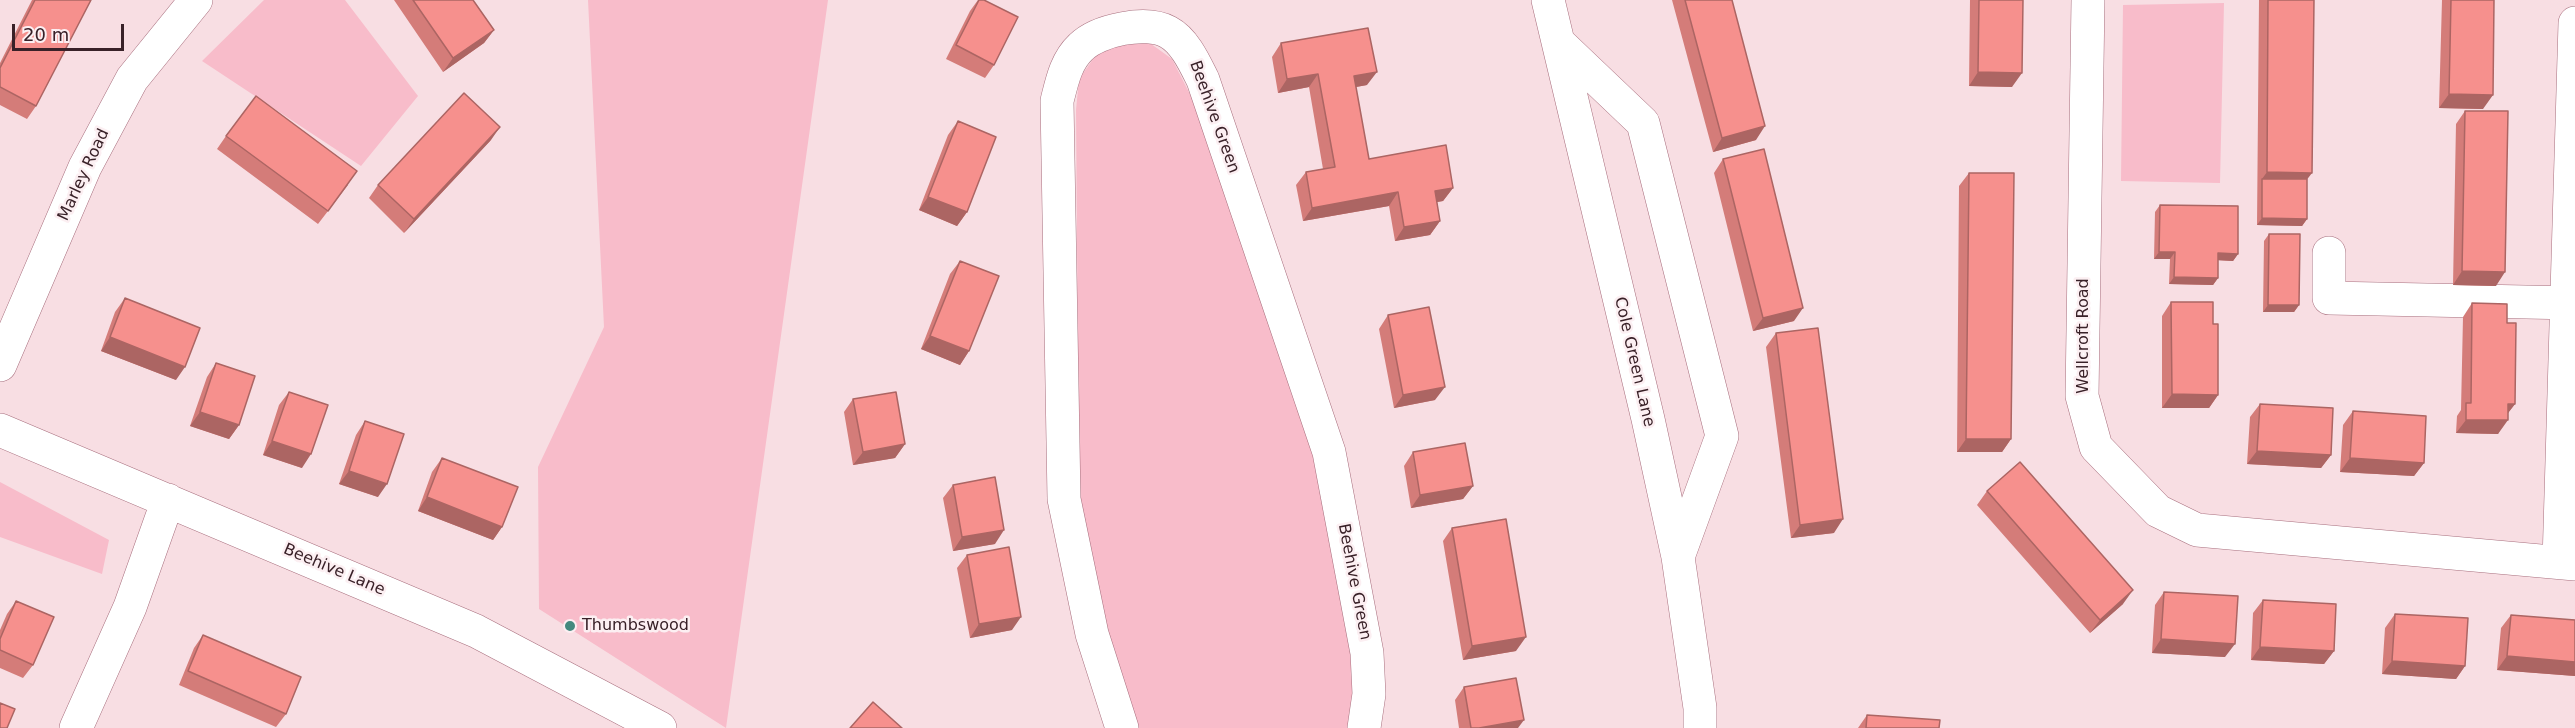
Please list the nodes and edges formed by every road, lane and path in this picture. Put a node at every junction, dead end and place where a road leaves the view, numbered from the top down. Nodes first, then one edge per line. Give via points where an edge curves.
1 (196, 0) edge
2 (1548, 0) edge
3 (2088, 0) edge
4 (2575, 23) edge
5 (1559, 43) junction
6 (2330, 254) dead end
7 (2571, 303) edge
8 (0, 365) edge
9 (0, 430) edge
10 (168, 500) junction
11 (1678, 557) junction
12 (2567, 563) edge
13 (76, 728) edge
14 (660, 728) edge
15 (1122, 728) edge
16 (1364, 728) edge
17 (1700, 728) edge

1 - 8 street, Marley Road via 132,79 85,167
2 - 5 street, Cole Green Lane
3 - 12 street, Wellcroft Road via 2082,396 2096,447 2158,511 2197,530
4 - 7 street
5 - 11 street, Cole Green Lane
5 - 11 street via 1643,123 1722,436
6 - 7 street via 2329,298
7 - 12 street
9 - 10 street, Beehive Lane
10 - 13 street via 130,607
10 - 14 street, Beehive Lane via 476,631
11 - 17 street, Cole Green Lane
15 - 16 street, Beehive Green via 1092,634 1064,499 1057,100 1064,70 1081,46 1107,33 1137,26 1168,32 1190,54 1203,80 1329,453 1367,653 1369,694

